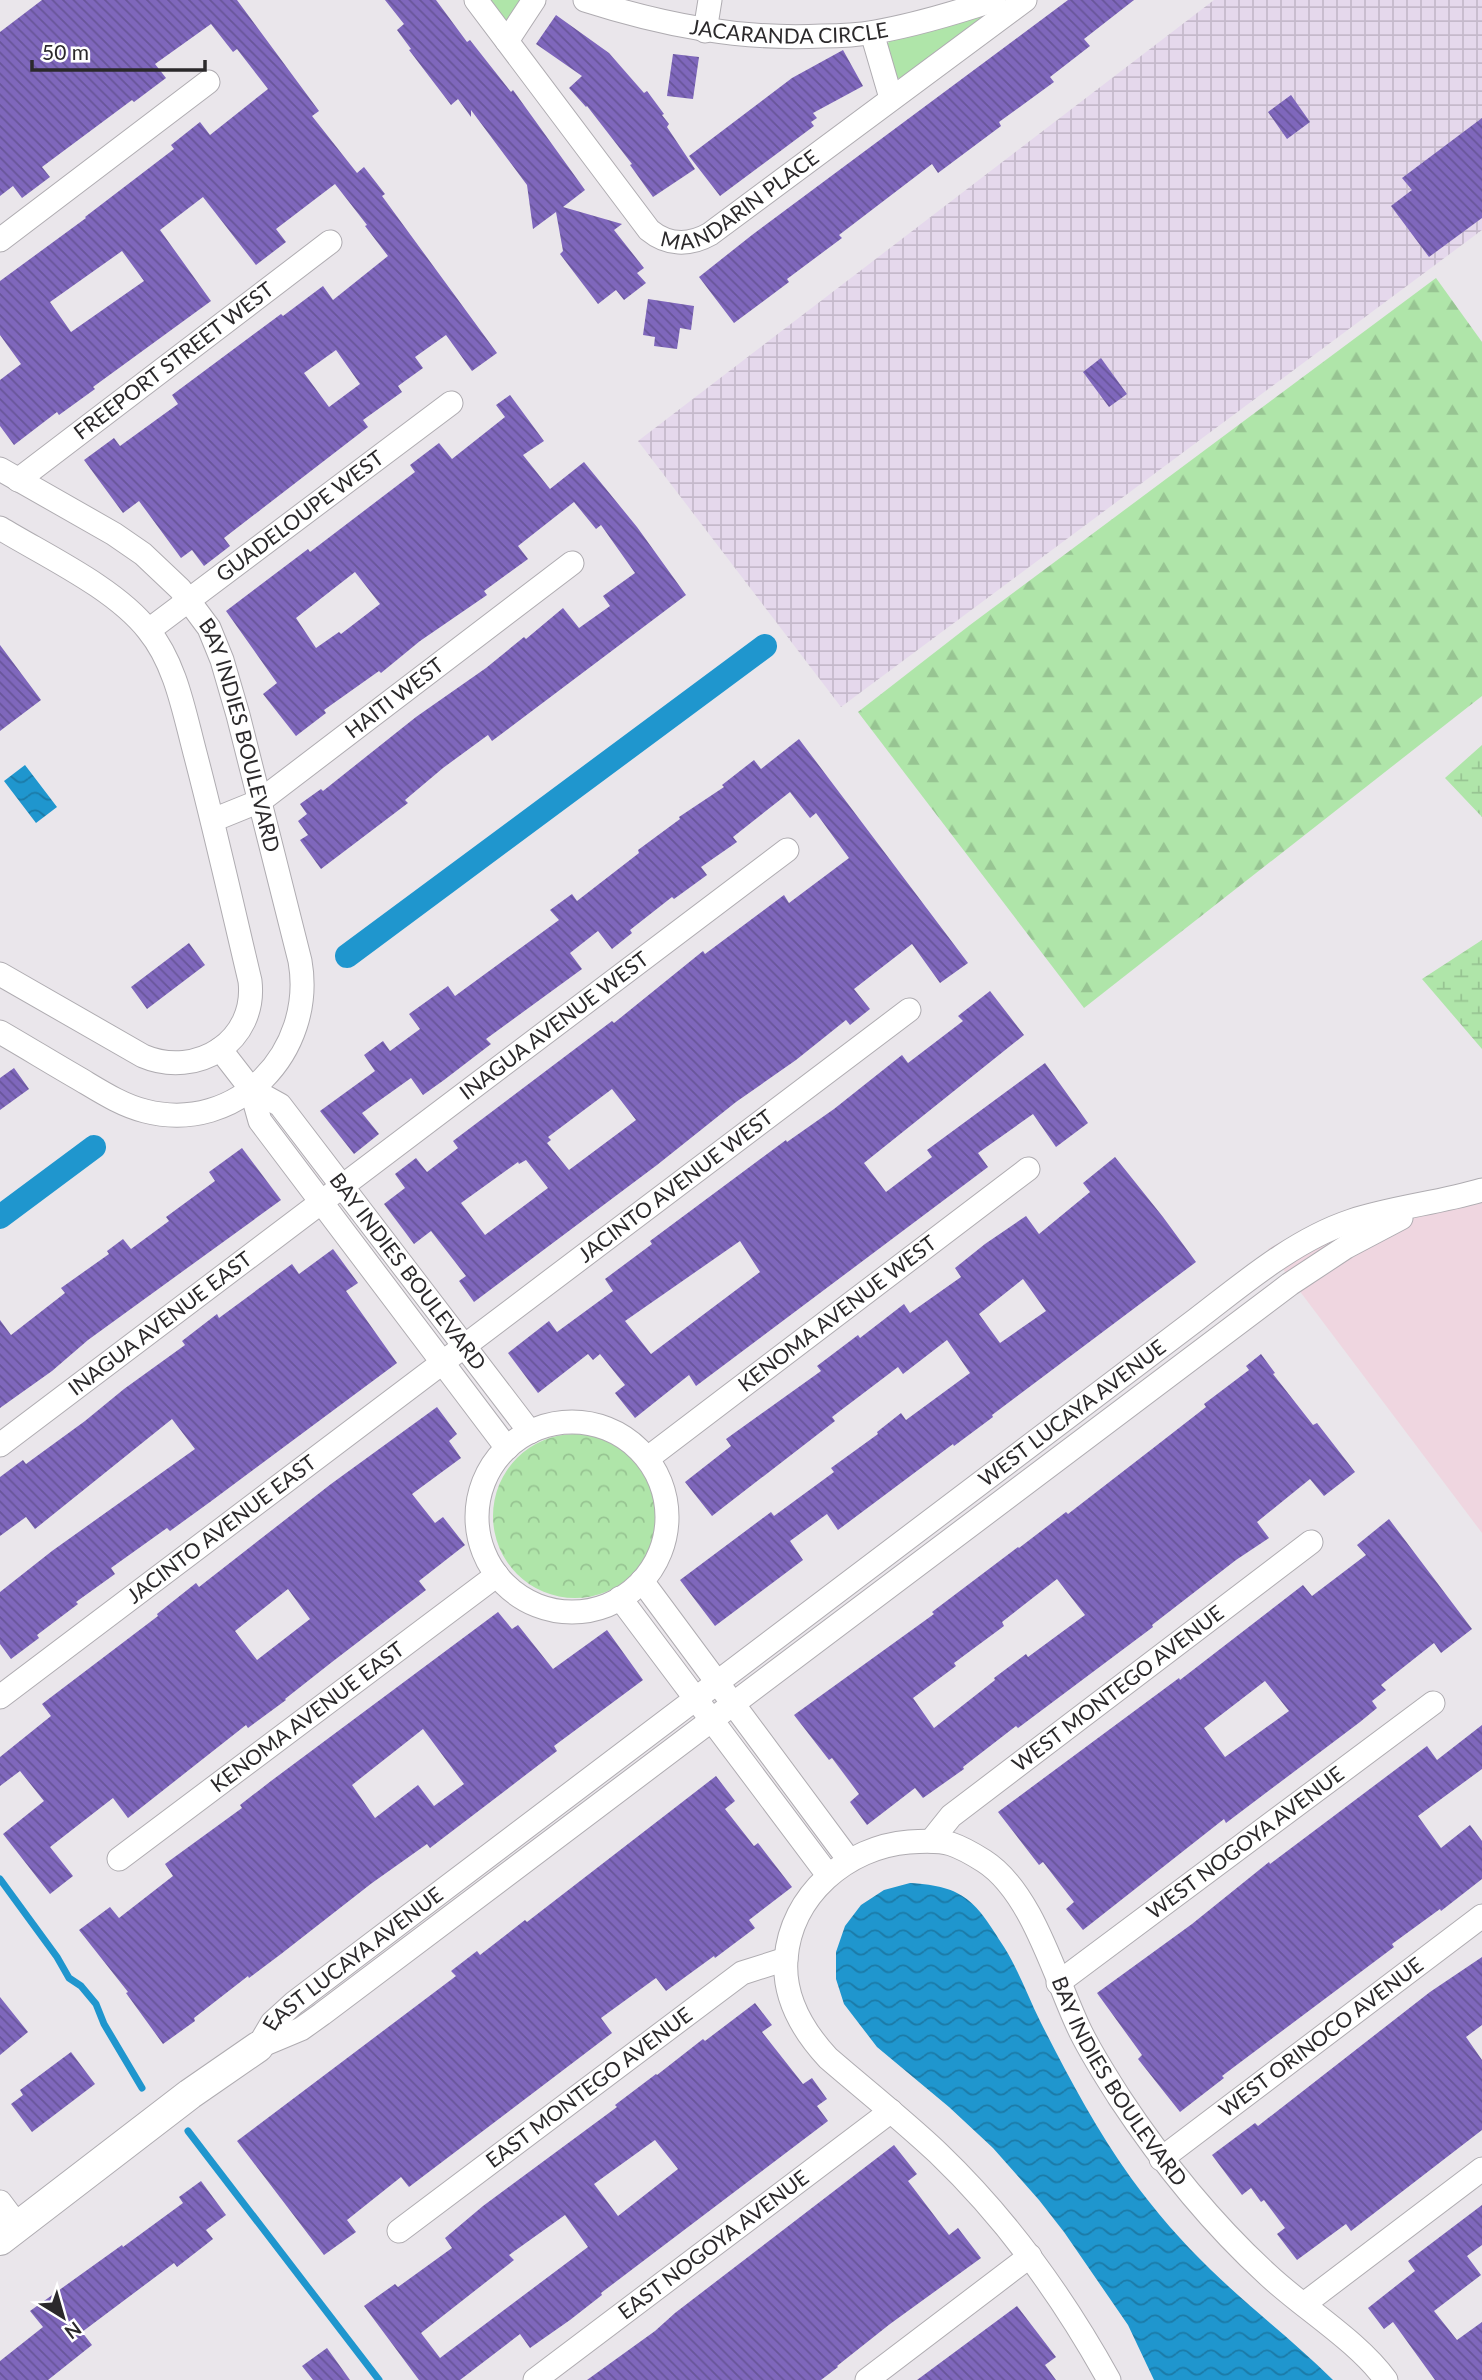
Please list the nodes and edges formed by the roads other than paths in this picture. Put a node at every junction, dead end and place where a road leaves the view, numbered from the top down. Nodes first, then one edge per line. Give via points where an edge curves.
1 (476, 0) edge
2 (534, 0) edge
3 (585, 0) edge
4 (710, 0) edge
5 (994, 0) edge
6 (1025, 0) edge
7 (705, 31) junction
8 (872, 33) junction
9 (507, 41) junction
10 (208, 82) dead end
11 (891, 98) junction
12 (0, 240) edge
13 (330, 242) dead end
14 (450, 403) dead end
15 (9, 474) edge
16 (0, 528) edge
17 (572, 564) dead end
18 (189, 601) junction
19 (149, 630) junction
20 (260, 801) junction
21 (213, 820) junction
22 (787, 850) dead end
23 (0, 974) edge
24 (909, 1010) dead end
25 (0, 1032) edge
26 (220, 1049) junction
27 (251, 1089) junction
28 (1028, 1169) dead end
29 (344, 1186) junction
30 (1482, 1190) edge
31 (321, 1203) junction
32 (1429, 1203) junction
33 (1254, 1277) junction
34 (1270, 1298) junction
35 (463, 1346) junction
36 (442, 1361) junction
37 (1070, 1416) junction
38 (530, 1432) junction
39 (1086, 1437) junction
40 (0, 1446) edge
41 (507, 1448) junction
42 (648, 1458) junction
43 (1311, 1542) dead end
44 (889, 1552) junction
45 (905, 1573) junction
46 (497, 1575) junction
47 (642, 1581) junction
48 (620, 1598) junction
49 (716, 1683) junction
50 (0, 1698) edge
51 (695, 1699) junction
52 (1433, 1703) dead end
53 (732, 1704) junction
54 (710, 1720) junction
55 (558, 1803) junction
56 (574, 1824) junction
57 (931, 1841) junction
58 (119, 1859) dead end
59 (849, 1860) junction
60 (828, 1875) junction
61 (411, 1914) junction
62 (1482, 1916) edge
63 (427, 1935) junction
64 (786, 1959) junction
65 (1058, 1983) junction
66 (258, 2047) junction
67 (891, 2111) junction
68 (1161, 2159) junction
69 (1482, 2169) edge
70 (0, 2202) edge
71 (399, 2231) dead end
72 (9, 2233) edge
73 (1030, 2256) junction
74 (1304, 2304) junction
75 (536, 2380) edge
76 (867, 2380) edge
77 (1109, 2380) edge
78 (1386, 2380) edge

1 - 9 street, MANDARIN PLACE
2 - 9 street
3 - 7 street, JACARANDA CIRCLE
4 - 7 street
5 - 8 street, JACARANDA CIRCLE
6 - 11 street, MANDARIN PLACE
7 - 8 street, JACARANDA CIRCLE via 774,38
8 - 11 street
9 - 11 street, MANDARIN PLACE via 649,230 671,242 693,242 710,234
10 - 12 street
13 - 15 street, FREEPORT STREET WEST
14 - 18 street, GUADELOUPE WEST
15 - 18 street, BAY INDIES BOULEVARD via 130,544
16 - 19 street, BAY INDIES BOULEVARD via 103,589
17 - 20 street, HAITI WEST
18 - 19 street, GUADELOUPE WEST
18 - 20 street, BAY INDIES BOULEVARD via 209,628 222,660
19 - 21 street, BAY INDIES BOULEVARD via 177,688
20 - 21 street, HAITI WEST
20 - 27 street, BAY INDIES BOULEVARD via 303,988 299,1019 288,1048
21 - 26 street, BAY INDIES BOULEVARD via 251,990 245,1021
22 - 29 street, INAGUA AVENUE WEST
23 - 26 street, BAY INDIES BOULEVARD via 152,1060 185,1062
24 - 35 street, JACINTO AVENUE WEST
25 - 27 street, BAY INDIES BOULEVARD via 111,1097 153,1113 207,1111
26 - 27 street, BAY INDIES BOULEVARD
27 - 29 street, BAY INDIES BOULEVARD via 280,1105
27 - 31 street, BAY INDIES BOULEVARD via 260,1121
28 - 42 street, KENOMA AVENUE WEST
29 - 31 street, INAGUA AVENUE WEST
29 - 35 street, BAY INDIES BOULEVARD
30 - 32 street, WEST LUCAYA AVENUE
31 - 36 street, BAY INDIES BOULEVARD
31 - 40 street, INAGUA AVENUE EAST
32 - 33 street, WEST LUCAYA AVENUE via 1352,1221 1317,1235
32 - 34 street via 1346,1247
33 - 34 street
33 - 37 street, WEST LUCAYA AVENUE
34 - 39 street
35 - 36 street, JACINTO AVENUE WEST
35 - 38 street, BAY INDIES BOULEVARD
36 - 41 street, BAY INDIES BOULEVARD
36 - 50 street, JACINTO AVENUE EAST
37 - 39 street
37 - 44 street, WEST LUCAYA AVENUE
38 - 41 street
38 - 42 street via 550,1424 594,1424 614,1431
39 - 45 street
41 - 46 street via 490,1470 479,1496 477,1524 483,1551
42 - 47 street via 667,1507 666,1534
43 - 57 street, WEST MONTEGO AVENUE via 951,1816
44 - 45 street
44 - 49 street, WEST LUCAYA AVENUE
45 - 53 street
46 - 48 street via 512,1591 554,1610 577,1612
46 - 58 street, KENOMA AVENUE EAST
47 - 48 street
47 - 49 street
48 - 51 street
49 - 51 street, WEST LUCAYA AVENUE
49 - 53 street
51 - 54 street
51 - 55 street, EAST LUCAYA AVENUE
52 - 65 street, WEST NOGOYA AVENUE
53 - 54 street
53 - 59 street
54 - 56 street
54 - 60 street
55 - 56 street
55 - 61 street, EAST LUCAYA AVENUE
56 - 63 street
57 - 59 street, BAY INDIES BOULEVARD via 898,1842
57 - 65 street, BAY INDIES BOULEVARD via 966,1850 996,1870 1033,1921
59 - 60 street, BAY INDIES BOULEVARD
60 - 64 street, BAY INDIES BOULEVARD via 796,1921
61 - 63 street
61 - 66 street, EAST LUCAYA AVENUE via 282,2013
62 - 68 street, WEST ORINOCO AVENUE
63 - 66 street via 301,2029
64 - 67 street, BAY INDIES BOULEVARD via 791,1998 815,2044
64 - 71 street, EAST MONTEGO AVENUE via 742,1973
65 - 68 street, BAY INDIES BOULEVARD via 1106,2076
66 - 72 street, EAST LUCAYA AVENUE
67 - 73 street, BAY INDIES BOULEVARD via 974,2190
67 - 75 street, EAST NOGOYA AVENUE
68 - 74 street, BAY INDIES BOULEVARD via 1232,2240
69 - 74 street
70 - 72 street
73 - 76 street
73 - 77 street, BAY INDIES BOULEVARD
74 - 78 street, BAY INDIES BOULEVARD

